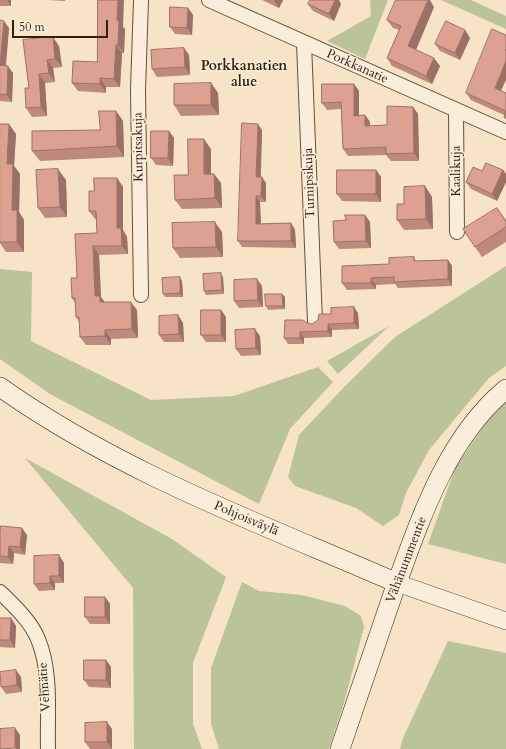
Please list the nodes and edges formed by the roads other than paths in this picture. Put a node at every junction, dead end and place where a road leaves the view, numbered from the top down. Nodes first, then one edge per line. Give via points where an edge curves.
1 (141, 0) edge
2 (209, 0) edge
3 (304, 43) junction
4 (456, 111) junction
5 (506, 132) edge
6 (457, 232) dead end
7 (141, 295) dead end
8 (315, 322) edge
9 (0, 387) edge
10 (506, 389) edge
11 (397, 583) junction
12 (0, 592) edge
13 (506, 621) edge
14 (48, 749) edge
15 (340, 749) edge

1 - 7 street, Kurpitsakuja via 138,90
2 - 3 street, Porkkanatie
3 - 4 street, Porkkanatie
3 - 8 street, Turnipsikuja
4 - 5 street, Porkkanatie
4 - 6 street, Kaalikuja
9 - 11 main road, Pohjoisväylä via 39,415 160,480
10 - 11 main road, Vähänummentie via 472,425 448,460 410,546
11 - 13 street, Pohjoisväylä
11 - 15 main road, Vähänummentie
12 - 14 street, Vehnätie via 21,612 38,639 46,671

